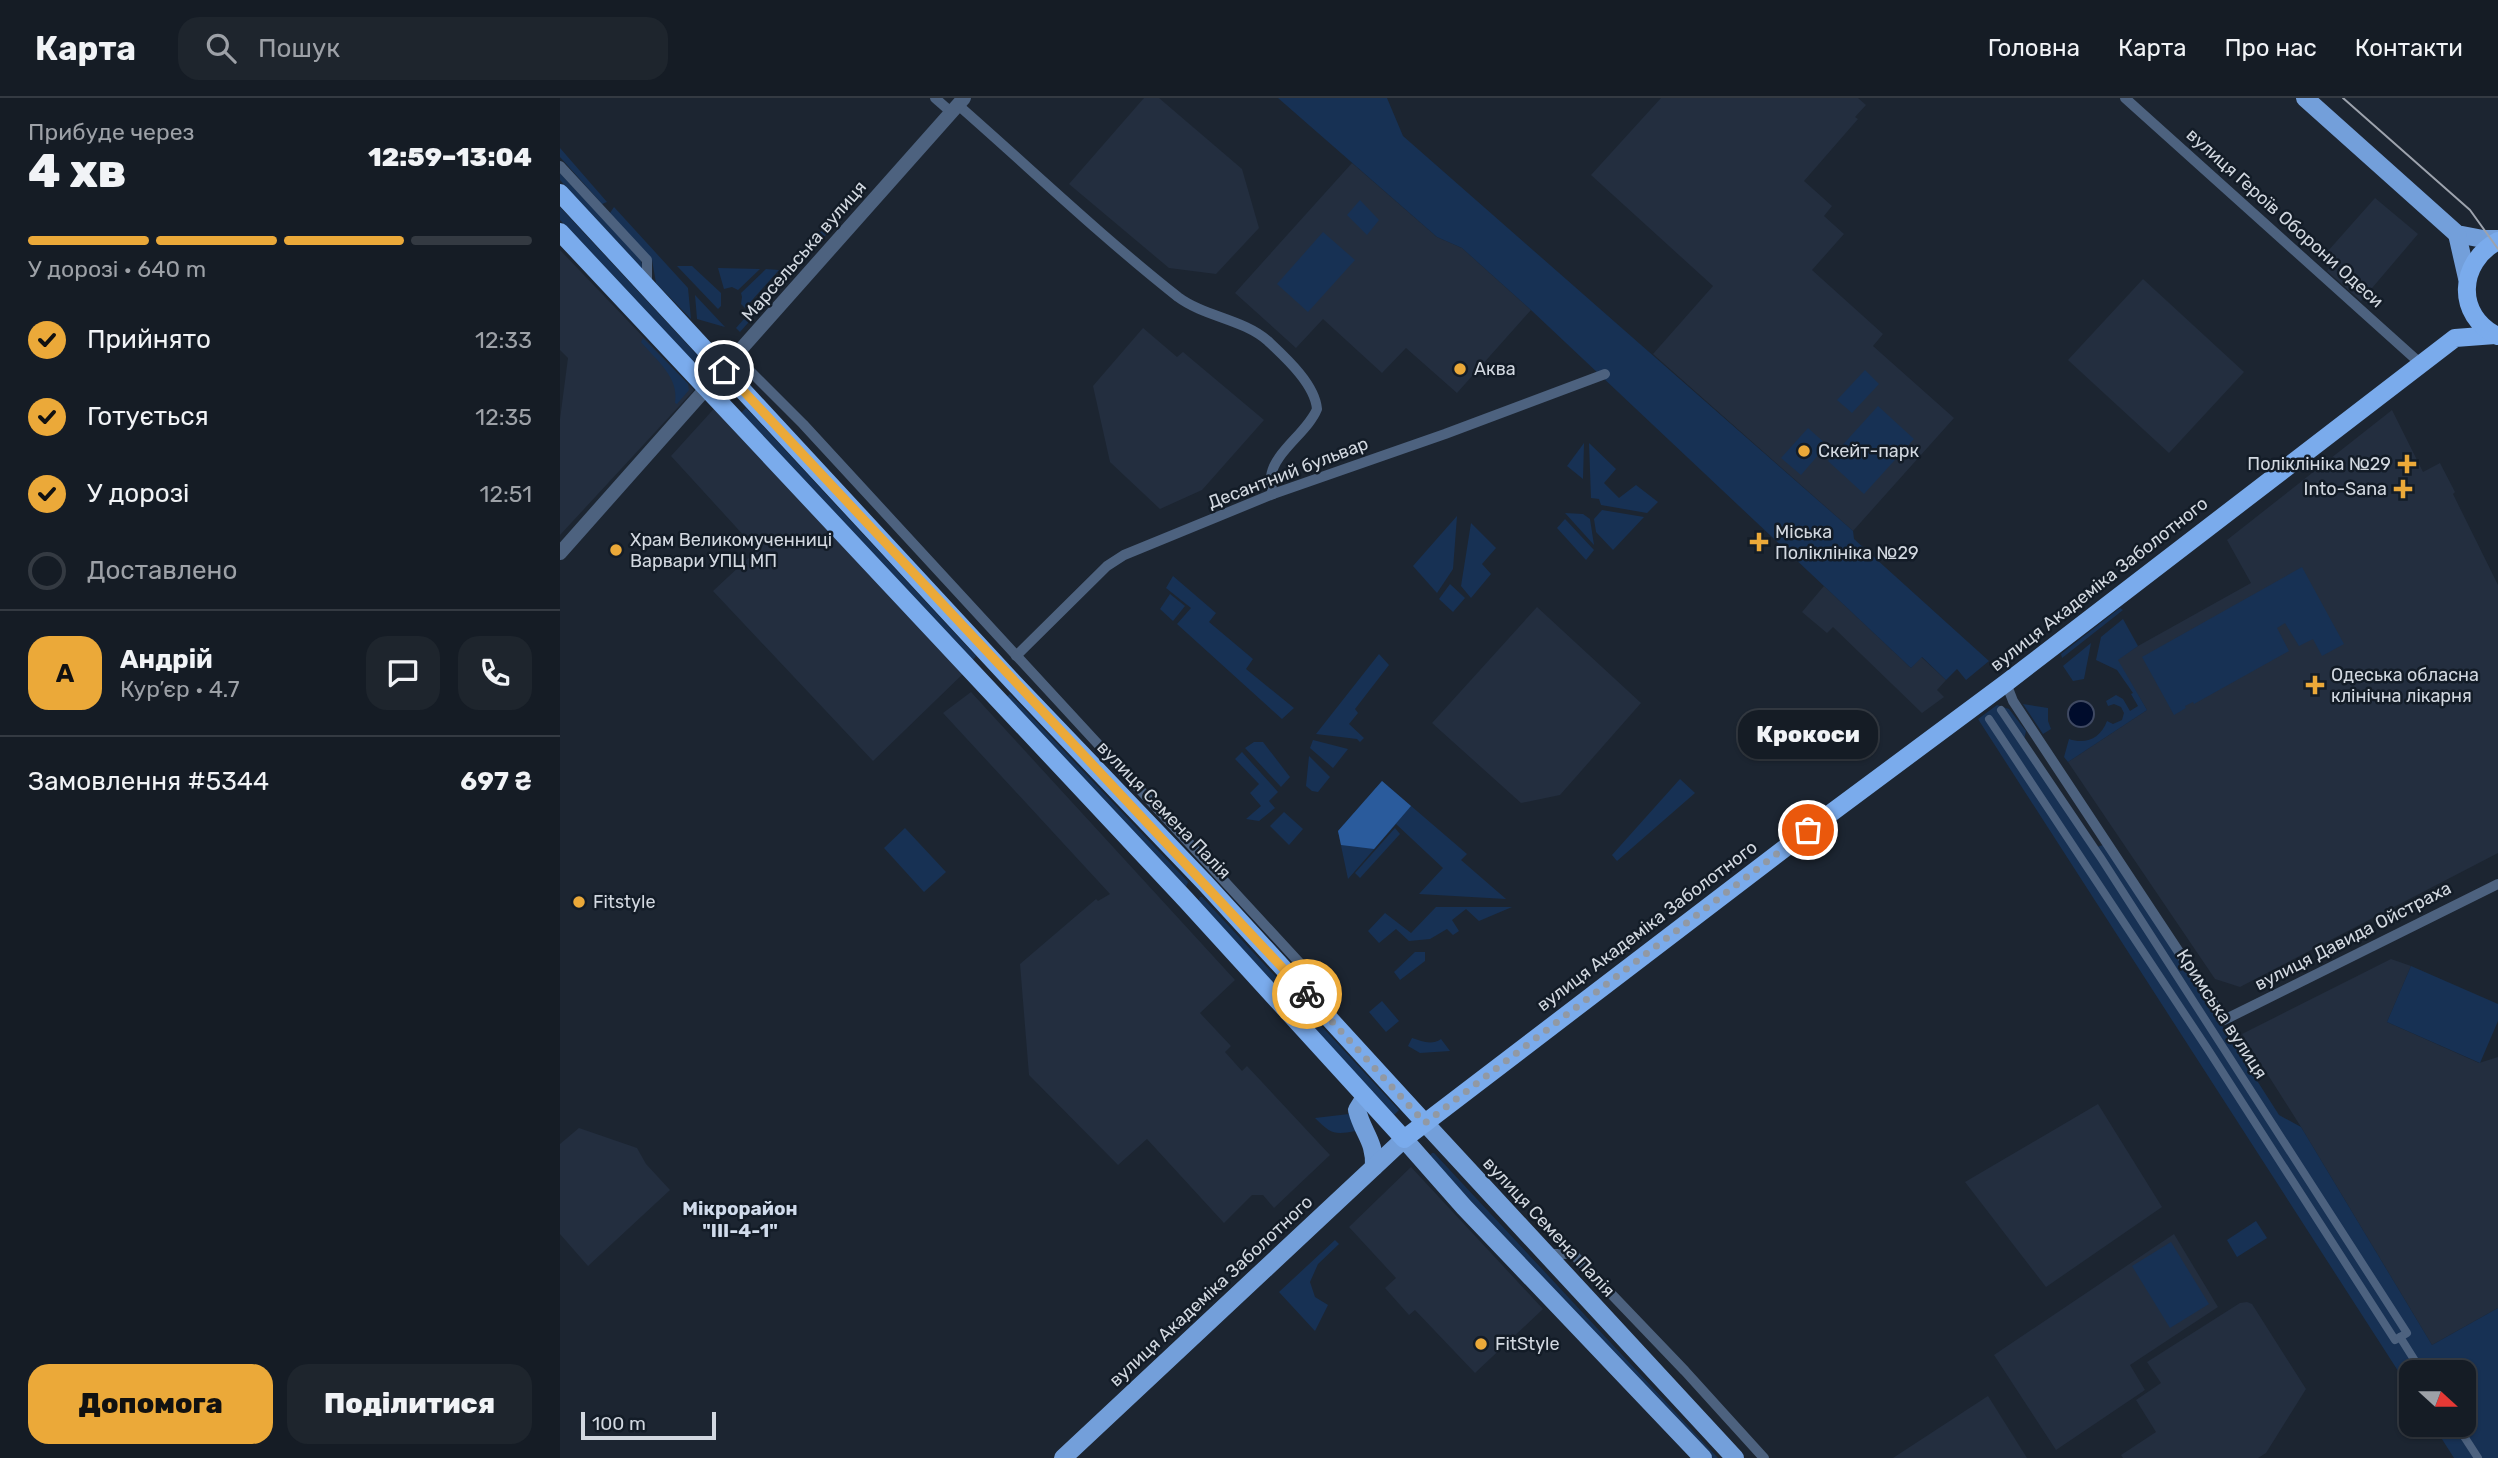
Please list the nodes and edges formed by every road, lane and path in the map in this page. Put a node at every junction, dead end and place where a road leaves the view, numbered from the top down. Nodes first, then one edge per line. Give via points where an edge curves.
1 (935, 98) edge
2 (2125, 98) edge
3 (2305, 98) edge
4 (958, 105) edge
5 (560, 166) edge
6 (560, 193) edge
7 (560, 232) edge
8 (2457, 234) junction
9 (2498, 240) edge
10 (647, 285) junction
11 (2467, 287) junction
12 (2496, 335) edge
13 (2455, 338) junction
14 (736, 357) junction
15 (2421, 364) junction
16 (724, 370) junction
17 (1605, 374) dead end
18 (707, 389) junction
19 (1273, 494) junction
20 (560, 554) edge
21 (988, 655) junction
22 (1016, 656) junction
23 (971, 672) junction
24 (2006, 683) junction
25 (2001, 710) dead end
26 (1989, 719) dead end
27 (1205, 883) junction
28 (2498, 884) edge
29 (1186, 901) junction
30 (1325, 1014) junction
31 (2224, 1020) joint
32 (1365, 1097) junction
33 (1425, 1123) junction
34 (1404, 1139) junction
35 (1374, 1167) junction
36 (1546, 1254) junction
37 (2400, 1337) junction
38 (2414, 1360) edge
39 (1685, 1371) junction
40 (1669, 1387) junction
41 (2464, 1437) edge
42 (1063, 1458) edge
43 (1703, 1458) edge
44 (1735, 1458) edge
45 (1765, 1458) edge
46 (2478, 1458) edge

1 - 4 street
2 - 15 street, вулиця Героїв Оборони Одеси
3 - 8 main road
4 - 14 street, Марсельська вулиця
4 - 19 street via 1181,299 1253,330 1289,360 1310,389 1317,409 1276,463 1271,477
5 - 10 street via 646,260
6 - 10 highway, вулиця Семена Палія
7 - 18 highway
8 - 9 main road
8 - 11 main road
9 - 11 highway via 2472,264
10 - 16 highway, вулиця Семена Палія
11 - 12 highway via 2471,312
11 - 13 highway
12 - 13 highway
13 - 15 highway, вулиця Академіка Заболотного
14 - 16 street, Марсельська вулиця
14 - 22 street
15 - 24 highway, вулиця Академіка Заболотного
16 - 18 street, Марсельська вулиця
16 - 21 highway, вулиця Семена Палія
17 - 19 street, Десантний бульвар
18 - 20 street, Марсельська вулиця
18 - 23 highway
19 - 22 street, Десантний бульвар via 1115,560
21 - 23 highway
21 - 27 highway, вулиця Семена Палія
22 - 30 street via 1320,985
23 - 29 highway
24 - 31 street, Кримська вулиця via 2013,701
24 - 33 highway, вулиця Академіка Заболотного
25 - 37 street, Кримська вулиця via 2407,1333
26 - 37 street, Кримська вулиця via 2395,1340
27 - 29 highway
27 - 30 highway, вулиця Семена Палія
28 - 31 street, вулиця Давида Ойстраха
29 - 32 highway
30 - 33 highway, вулиця Семена Палія
32 - 34 highway
32 - 35 main road via 1357,1110 1373,1145
33 - 34 highway, вулиця Академіка Заболотного
33 - 36 main road, вулиця Семена Палія
34 - 35 main road, вулиця Академіка Заболотного
34 - 43 main road
35 - 42 main road, вулиця Академіка Заболотного
36 - 39 street via 1573,1254
36 - 40 main road, вулиця Семена Палія
37 - 38 street, Кримська вулиця
39 - 40 street
39 - 45 street
40 - 44 main road, вулиця Семена Палія
41 - 46 street

